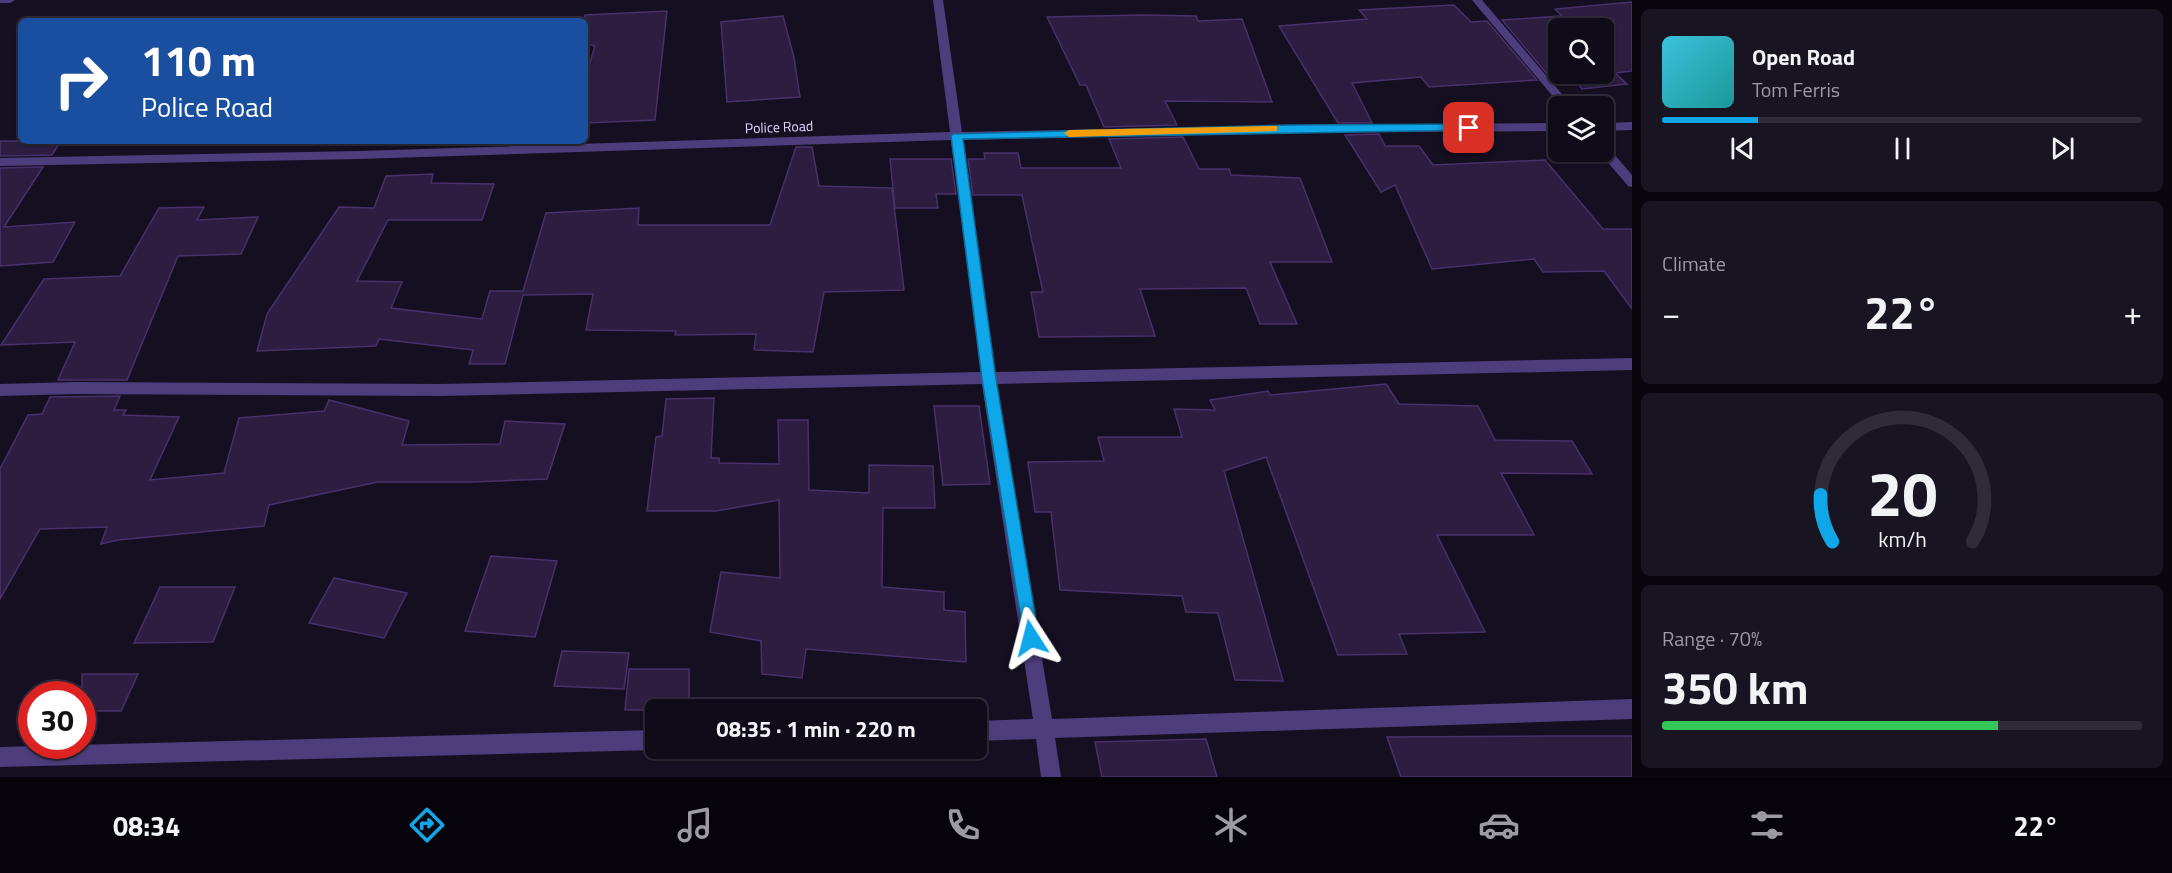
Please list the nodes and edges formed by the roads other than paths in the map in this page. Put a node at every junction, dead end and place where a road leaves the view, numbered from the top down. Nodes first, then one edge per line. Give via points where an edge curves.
1 (0, 0) edge
2 (10, 0) edge
3 (938, 0) edge
4 (1477, 0) edge
5 (1559, 96) edge
6 (1632, 126) edge
7 (1614, 127) edge
8 (1548, 128) edge
9 (957, 136) junction
10 (0, 162) edge
11 (1614, 162) edge
12 (1632, 183) edge
13 (1632, 364) edge
14 (989, 379) junction
15 (0, 390) edge
16 (1632, 710) edge
17 (1045, 729) junction
18 (987, 731) edge
19 (645, 740) edge
20 (0, 757) edge
21 (1051, 777) edge

1 - 2 street
3 - 9 street
4 - 5 street
6 - 7 street
8 - 9 street, Police Road
9 - 10 street, Police Road via 204,160
9 - 14 street
11 - 12 street
13 - 14 street
14 - 15 street via 441,390
14 - 17 street
16 - 17 street
17 - 18 street
17 - 21 street
19 - 20 street

